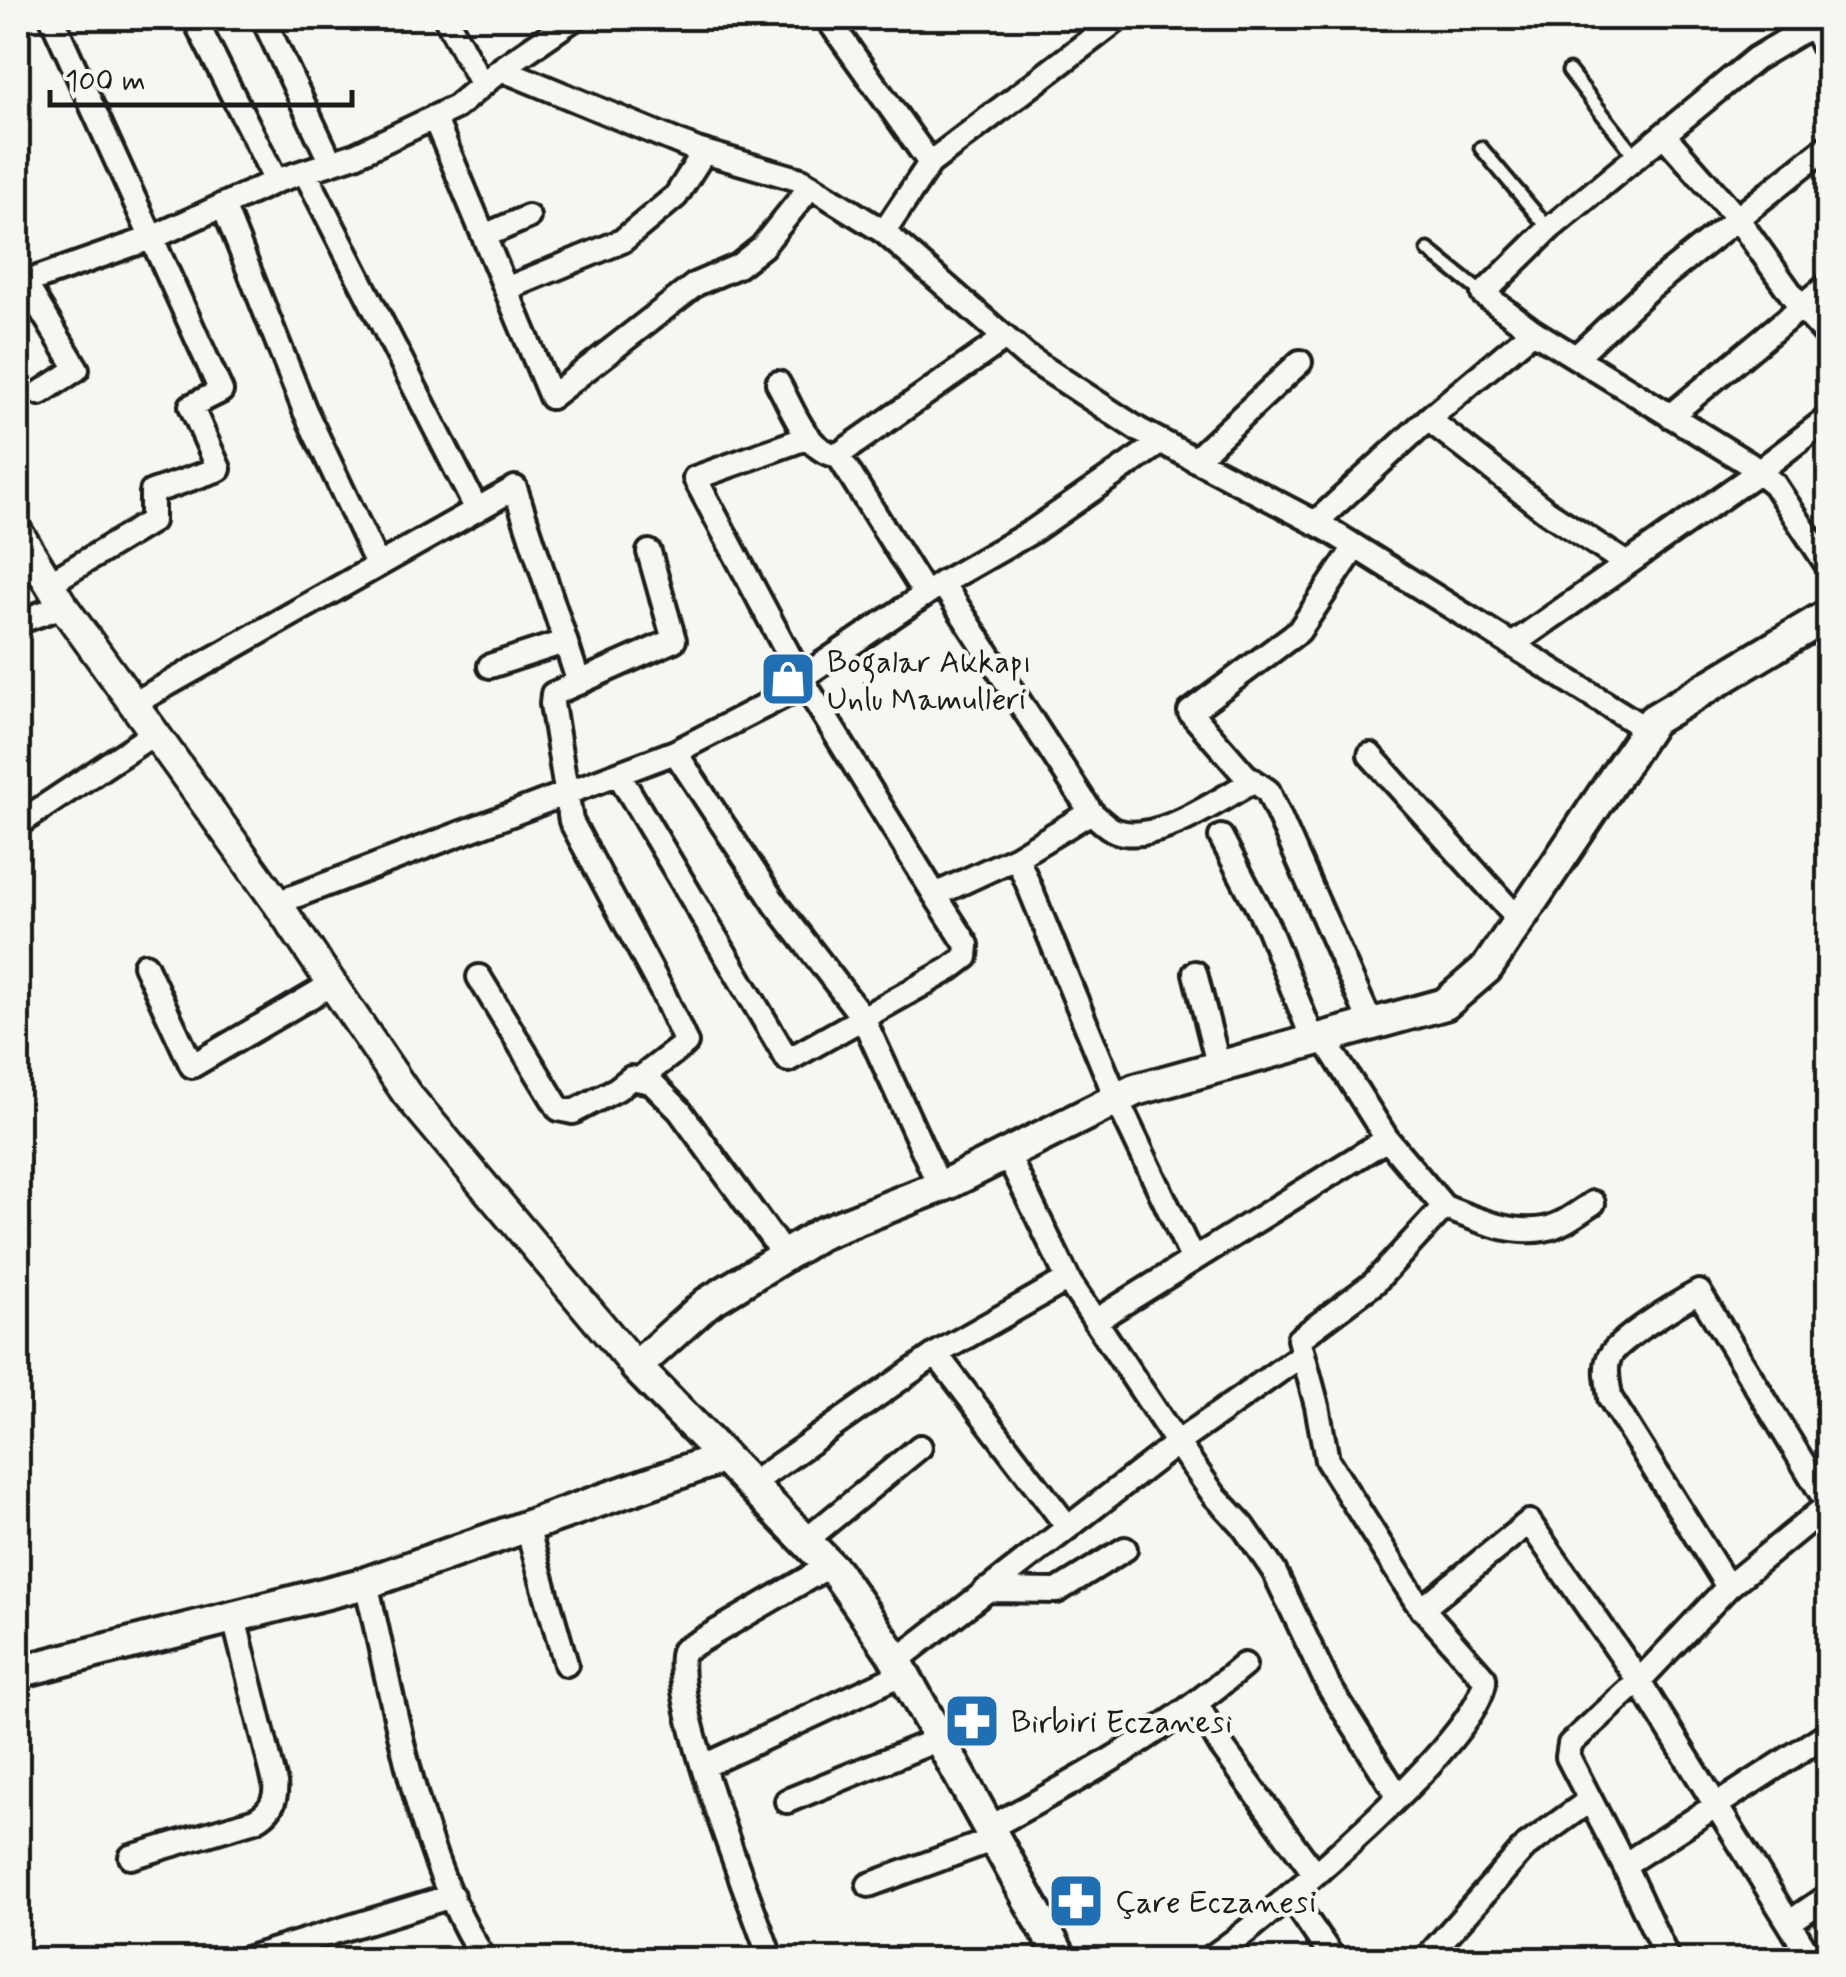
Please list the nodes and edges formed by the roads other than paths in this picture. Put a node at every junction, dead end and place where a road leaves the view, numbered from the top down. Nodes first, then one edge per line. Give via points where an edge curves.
1 (52, 18) edge
2 (194, 18) edge
3 (264, 18) edge
4 (446, 18) edge
5 (575, 18) edge
6 (827, 18) edge
7 (1120, 18) edge
8 (1816, 20) edge
9 (1828, 56) edge
10 (502, 69) junction
11 (1569, 71) dead end
12 (482, 85) junction
13 (434, 117) junction
14 (1664, 135) junction
15 (1828, 146) edge
16 (1481, 148) dead end
17 (704, 152) junction
18 (1636, 158) junction
19 (331, 163) junction
20 (930, 163) junction
21 (305, 172) junction
22 (276, 181) junction
23 (811, 186) junction
24 (224, 206) junction
25 (528, 216) dead end
26 (1737, 218) junction
27 (1550, 228) junction
28 (884, 232) junction
29 (484, 236) junction
30 (154, 237) junction
31 (1428, 250) dead end
32 (21, 284) edge
33 (1828, 285) edge
34 (506, 288) junction
35 (1482, 294) junction
36 (1800, 306) junction
37 (1533, 330) junction
38 (1828, 336) edge
39 (1005, 338) junction
40 (1576, 357) junction
41 (1300, 362) dead end
42 (778, 383) dead end
43 (40, 393) dead end
44 (1670, 416) junction
45 (1828, 418) edge
46 (1428, 419) junction
47 (809, 437) junction
48 (1161, 442) junction
49 (838, 456) junction
50 (1195, 460) junction
51 (1758, 472) junction
52 (476, 508) junction
53 (1315, 523) junction
54 (18, 532) edge
55 (1355, 547) junction
56 (648, 552) dead end
57 (378, 564) junction
58 (1627, 564) junction
59 (1828, 566) edge
60 (933, 588) junction
61 (56, 595) junction
62 (1828, 615) edge
63 (18, 622) edge
64 (564, 642) junction
65 (1512, 645) junction
66 (490, 666) dead end
67 (803, 681) junction
68 (578, 683) junction
69 (133, 704) junction
70 (1646, 730) junction
71 (156, 732) junction
72 (675, 752) junction
73 (1370, 755) dead end
74 (619, 775) junction
75 (1253, 781) junction
76 (566, 792) junction
77 (1091, 812) junction
78 (18, 824) edge
79 (1221, 837) dead end
80 (1018, 857) junction
81 (935, 896) junction
82 (277, 903) junction
83 (1519, 920) junction
84 (145, 965) dead end
85 (1195, 974) dead end
86 (479, 977) dead end
87 (332, 984) junction
88 (864, 1018) junction
89 (1372, 1026) junction
90 (1319, 1040) junction
91 (1219, 1068) junction
92 (642, 1078) junction
93 (1116, 1100) junction
94 (1386, 1140) junction
95 (1007, 1154) junction
96 (940, 1186) junction
97 (1593, 1203) dead end
98 (1444, 1207) junction
99 (785, 1256) junction
100 (1193, 1260) junction
101 (1068, 1279) junction
102 (1094, 1321) junction
103 (936, 1354) junction
104 (1303, 1354) junction
105 (636, 1368) junction
106 (1177, 1444) junction
107 (920, 1447) dead end
108 (724, 1458) junction
109 (750, 1485) junction
110 (1828, 1504) edge
111 (527, 1526) junction
112 (1067, 1526) junction
113 (806, 1541) junction
114 (1125, 1549) dead end
115 (829, 1566) junction
116 (366, 1583) junction
117 (1728, 1587) junction
118 (986, 1590) junction
119 (1422, 1609) junction
120 (234, 1618) junction
121 (566, 1664) dead end
122 (1244, 1665) dead end
123 (900, 1667) junction
124 (18, 1672) edge
125 (1639, 1681) junction
126 (1196, 1705) junction
127 (1828, 1733) edge
128 (940, 1738) junction
129 (704, 1766) junction
130 (1398, 1796) junction
131 (1590, 1800) junction
132 (787, 1801) dead end
133 (1716, 1806) junction
134 (992, 1833) junction
135 (131, 1857) dead end
136 (1624, 1866) junction
137 (1315, 1874) junction
138 (869, 1886) dead end
139 (452, 1896) junction
140 (1828, 1896) edge
141 (1302, 1913) dead end
142 (1790, 1922) junction
143 (1808, 1958) edge
144 (242, 1960) edge
145 (485, 1960) edge
146 (771, 1960) edge
147 (1062, 1960) edge
148 (1207, 1960) edge
149 (1334, 1960) edge
150 (1426, 1960) edge
151 (1668, 1960) edge

1 - 30 street
2 - 22 street
3 - 19 street
4 - 12 street
5 - 10 street
6 - 20 street
7 - 20 street
8 - 9 street
8 - 14 street
10 - 12 street
10 - 17 street
11 - 18 lane
12 - 13 street
13 - 19 street
13 - 29 street
14 - 18 street
14 - 26 street
15 - 26 street
16 - 27 lane
17 - 23 street
17 - 34 street via 676,196 622,241
18 - 27 street
19 - 21 street
20 - 28 street
21 - 22 street
21 - 52 street
22 - 24 street
23 - 28 street
23 - 34 street via 762,247 696,284 551,397
24 - 30 street
24 - 57 street via 305,410
25 - 29 street
26 - 36 street
26 - 40 street
27 - 35 street
28 - 39 street
29 - 34 street
30 - 32 street
30 - 61 street via 221,391 191,406 219,469 152,492 152,521
31 - 35 lane
32 - 43 street via 76,370
33 - 36 street
35 - 37 street
36 - 38 street
36 - 44 street
37 - 40 street
37 - 46 street
39 - 48 street
39 - 49 street
40 - 44 street
41 - 50 street
42 - 47 street
44 - 51 street
45 - 51 street
46 - 53 street
46 - 58 street
47 - 49 street via 826,455
47 - 67 street via 695,478
48 - 50 street
48 - 60 street via 1033,531
49 - 60 street
50 - 53 street
51 - 58 street
51 - 59 street via 1774,484
52 - 57 street
52 - 64 street via 515,488
53 - 55 street
54 - 61 street
55 - 65 street
55 - 75 street via 1300,631 1190,712
56 - 68 street via 674,640
57 - 69 street
58 - 65 street
60 - 67 street
60 - 77 street
61 - 63 street
61 - 69 street
62 - 70 main road via 1652,720
64 - 66 street
64 - 68 street
65 - 70 street
67 - 72 street
67 - 81 street
68 - 76 street via 553,694
69 - 71 street
70 - 83 main road
71 - 78 street
71 - 82 street
72 - 74 street
72 - 88 street via 776,904
73 - 83 street
74 - 76 street
74 - 88 street via 788,1060
75 - 77 street via 1164,829 1140,834 1114,831
75 - 89 street via 1268,791
76 - 82 street
76 - 92 street via 571,822 686,1044
77 - 80 street
79 - 90 street
80 - 81 street
80 - 93 street
81 - 88 street via 967,945 966,956
82 - 87 street
83 - 89 main road via 1487,968 1445,1004
84 - 87 street via 192,1066
85 - 91 street
86 - 92 street via 559,1109 572,1112
87 - 105 street via 406,1092
88 - 96 street
89 - 90 main road
90 - 91 main road
90 - 94 street
91 - 93 main road
92 - 99 street via 680,1111
93 - 95 main road
93 - 100 street
94 - 98 street
94 - 100 street
95 - 96 main road
95 - 101 street
96 - 99 main road via 820,1234
97 - 98 street via 1543,1230 1508,1228
98 - 104 street via 1374,1283 1299,1340
99 - 105 main road via 707,1303
100 - 102 street
101 - 102 street
101 - 103 street
102 - 106 street
103 - 109 street
103 - 112 street
104 - 106 street
104 - 119 street via 1327,1460
105 - 108 main road
106 - 112 street
106 - 130 street via 1274,1571 1328,1685
107 - 113 street
108 - 109 main road
108 - 111 main road
109 - 113 main road
110 - 117 street
110 - 117 street via 1700,1292 1614,1350 1607,1368 1610,1398
111 - 116 main road
111 - 121 street
112 - 118 street
113 - 115 main road
114 - 118 street via 1056,1591
115 - 123 main road
115 - 129 street via 683,1651 688,1717
116 - 120 main road
116 - 139 street via 420,1812
117 - 125 street
118 - 123 street
119 - 125 street via 1529,1522
119 - 130 street via 1485,1686 1445,1747
120 - 124 main road
120 - 135 street via 274,1799 254,1820
122 - 126 street
123 - 128 main road
123 - 129 street
125 - 131 street via 1570,1744 1568,1758
125 - 133 street
126 - 134 street
126 - 137 street
127 - 133 street
128 - 132 street
128 - 134 main road
129 - 146 street
130 - 137 street
131 - 136 street
131 - 150 street via 1525,1847
133 - 136 street
133 - 142 street
134 - 138 street
134 - 147 main road
136 - 151 street
137 - 148 street
139 - 144 street
139 - 145 street
140 - 142 street
141 - 149 street
142 - 143 street

